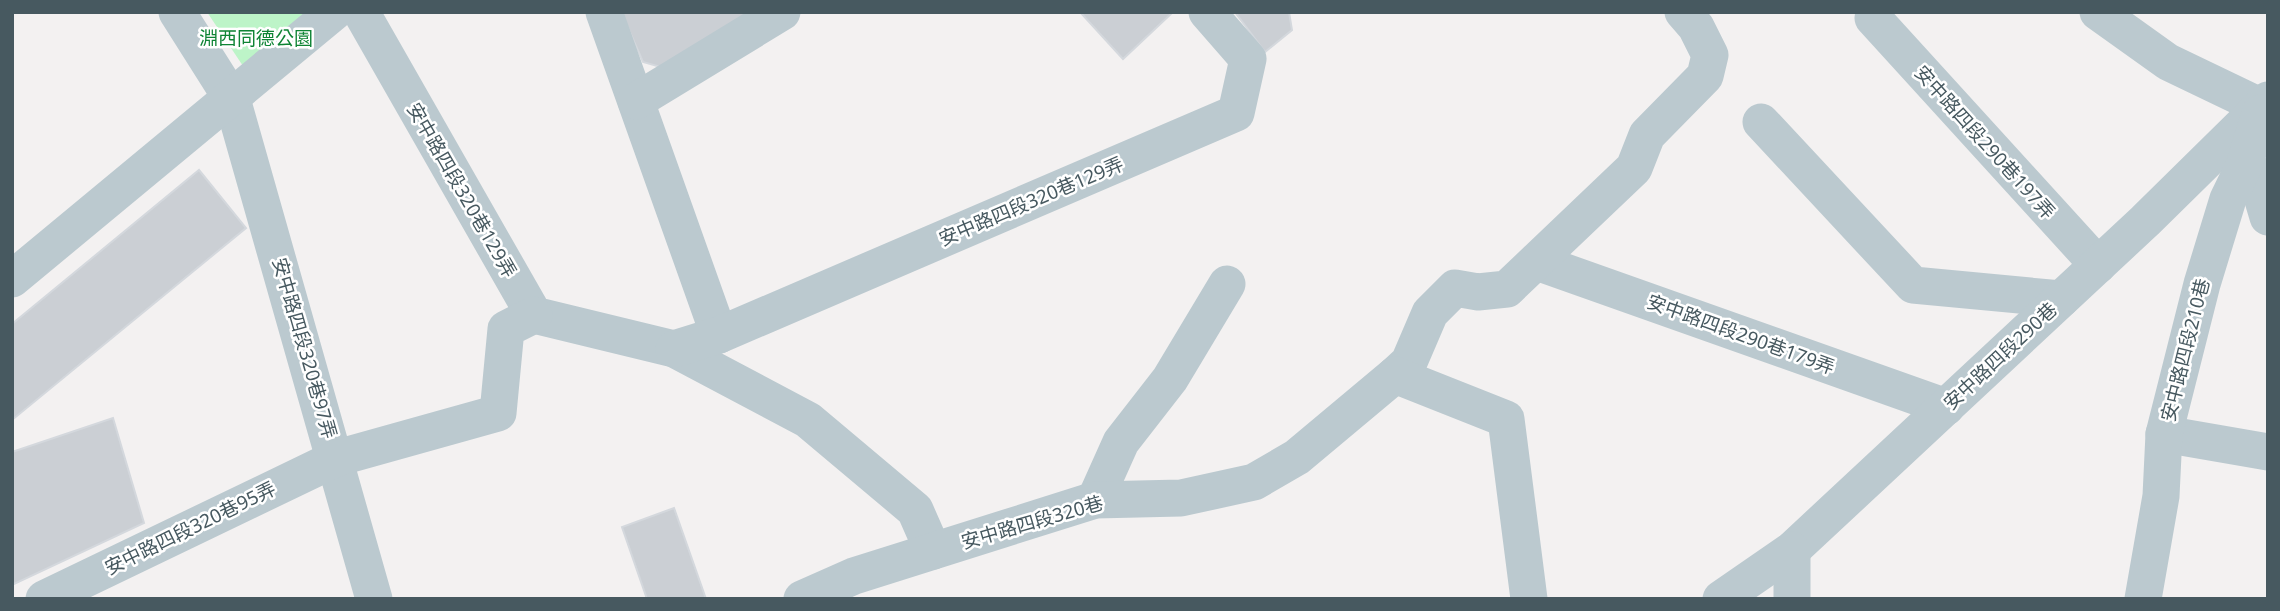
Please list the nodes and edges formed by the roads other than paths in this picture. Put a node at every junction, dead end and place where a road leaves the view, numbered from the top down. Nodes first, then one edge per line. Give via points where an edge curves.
1 (177, 12) edge
2 (334, 12) edge
3 (361, 12) edge
4 (604, 12) edge
5 (782, 12) edge
6 (1207, 12) edge
7 (1683, 12) edge
8 (2098, 12) edge
9 (1873, 18) dead end
10 (232, 99) junction
11 (636, 101) junction
12 (2266, 106) edge
13 (1761, 122) dead end
14 (2244, 166) junction
15 (2268, 217) edge
16 (1537, 262) junction
17 (2098, 265) junction
18 (12, 279) edge
19 (1227, 284) dead end
20 (2061, 299) junction
21 (534, 315) junction
22 (719, 335) junction
23 (674, 349) junction
24 (1395, 374) junction
25 (1946, 407) junction
26 (2164, 434) junction
27 (2268, 452) edge
28 (337, 458) junction
29 (1095, 500) junction
30 (1792, 550) junction
31 (933, 551) junction
32 (44, 599) edge
33 (374, 599) edge
34 (802, 599) edge
35 (1529, 599) edge
36 (1721, 599) edge
37 (1792, 599) edge
38 (2143, 599) edge

1 - 10 street, 安中路四段320巷97弄
2 - 10 street
3 - 21 street, 安中路四段320巷129弄
4 - 11 street
5 - 11 street
6 - 22 street, 安中路四段320巷129弄 via 1248,59 1236,113
7 - 16 street, 安中路四段320巷 via 1710,55 1705,76 1647,135 1634,168
8 - 12 street via 2168,62
9 - 17 street, 安中路四段290巷197弄
10 - 18 street
10 - 28 street, 安中路四段320巷97弄
11 - 22 street
12 - 14 street, 安中路四段210巷
12 - 17 street, 安中路四段290巷
13 - 20 street via 1913,285
14 - 15 street via 2255,173
14 - 26 street, 安中路四段210巷 via 2228,199 2202,284
16 - 24 street, 安中路四段320巷 via 1507,289 1478,292 1455,288 1430,313 1409,362
16 - 25 street, 安中路四段290巷179弄
17 - 20 street, 安中路四段290巷
19 - 29 street via 1170,379 1121,442
20 - 25 street, 安中路四段290巷
21 - 23 street
21 - 28 street, 安中路四段320巷95弄 via 506,329 498,413
22 - 23 street, 安中路四段320巷129弄
23 - 31 street via 808,420 915,510
24 - 29 street, 安中路四段320巷 via 1297,457 1254,482 1181,498
24 - 35 street via 1506,419
25 - 30 street, 安中路四段290巷
26 - 27 street
26 - 38 street, 安中路四段210巷 via 2161,496
28 - 32 street, 安中路四段320巷95弄
28 - 33 street, 安中路四段320巷97弄
29 - 31 street, 安中路四段320巷
30 - 36 street, 安中路四段290巷
30 - 37 street
31 - 34 street, 安中路四段320巷 via 854,576

